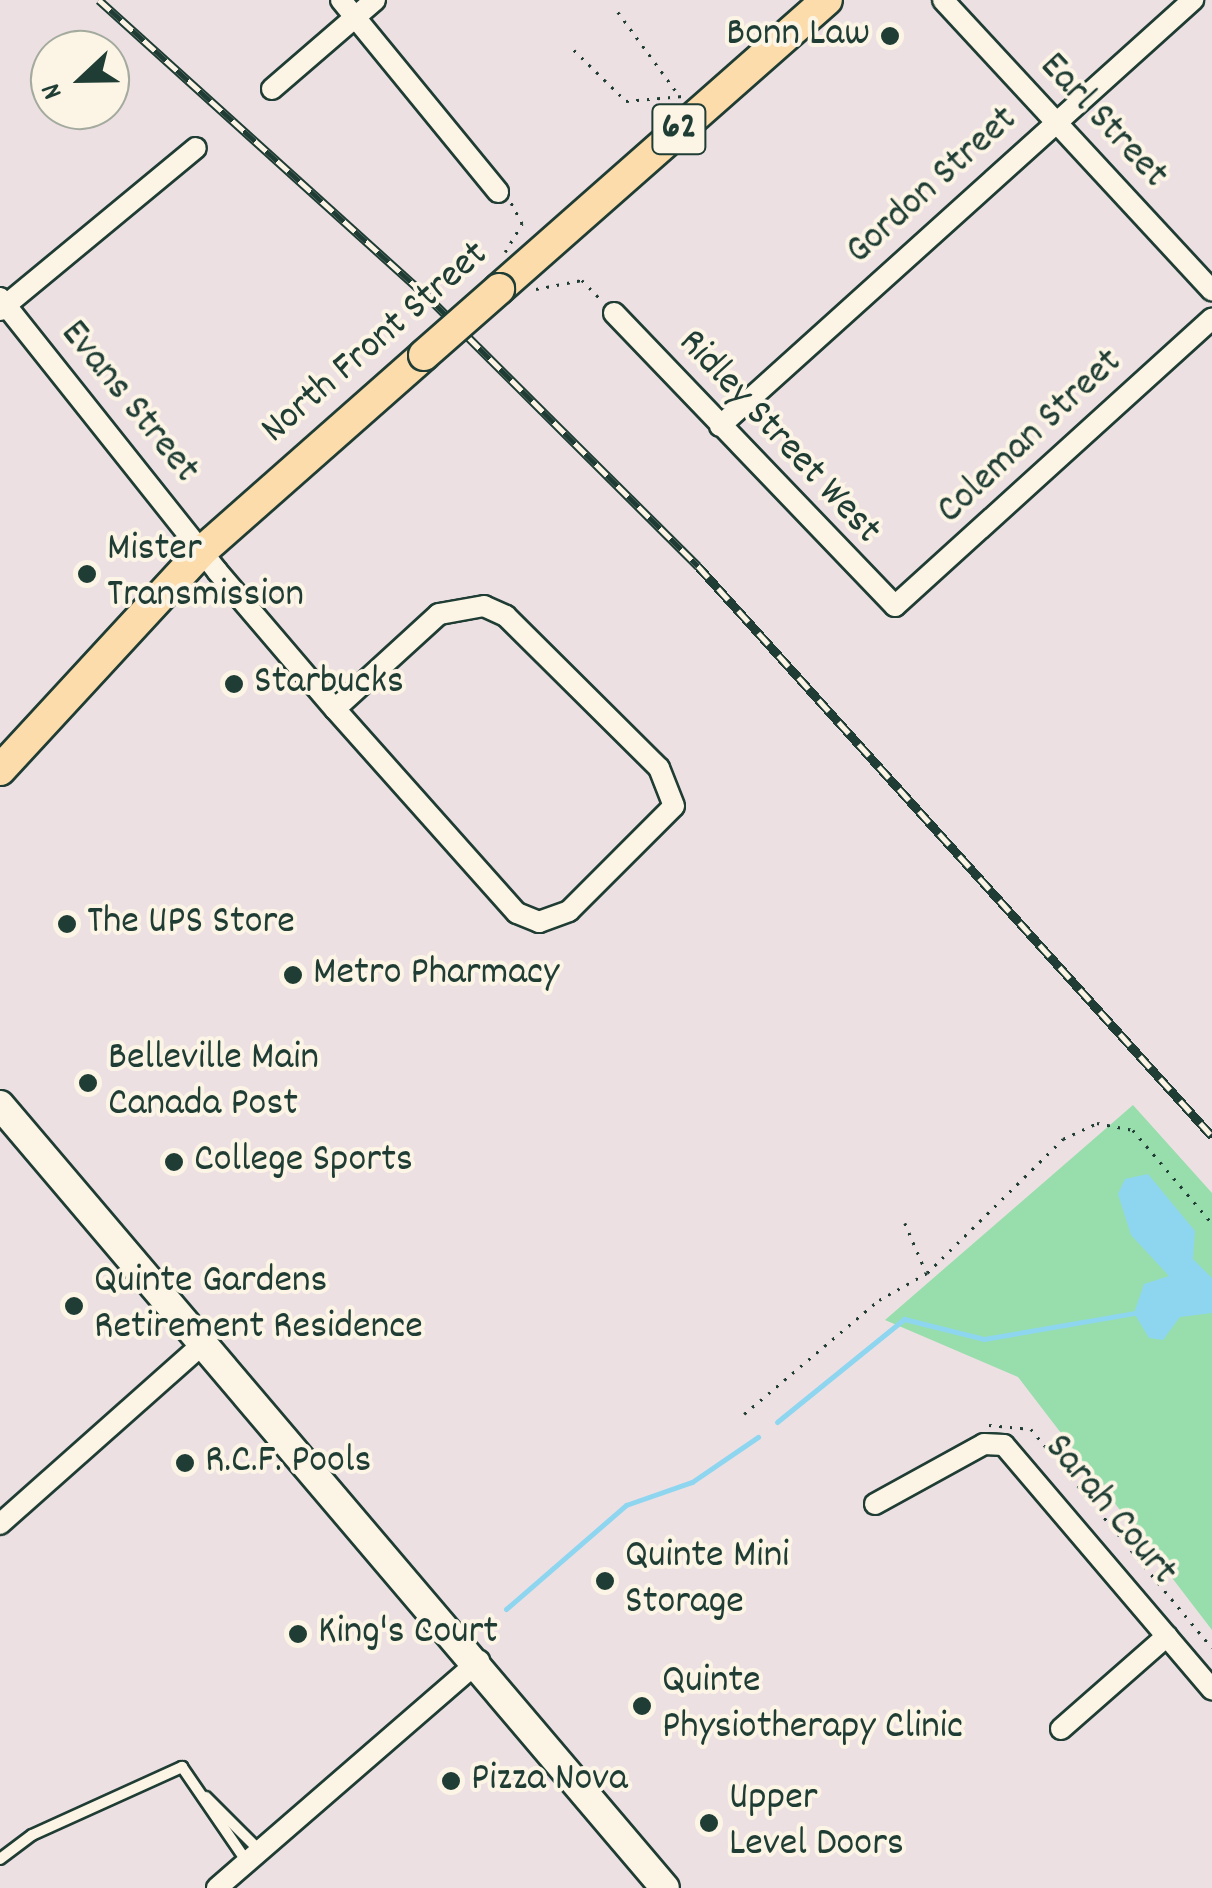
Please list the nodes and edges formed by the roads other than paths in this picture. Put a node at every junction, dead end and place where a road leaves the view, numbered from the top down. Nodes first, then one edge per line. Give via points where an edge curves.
1 (341, 0) edge
2 (375, 0) edge
3 (827, 0) edge
4 (942, 0) edge
5 (1193, 0) edge
6 (355, 17) junction
7 (272, 90) dead end
8 (1054, 124) junction
9 (196, 148) dead end
10 (498, 192) road end
11 (1212, 290) edge
12 (2, 304) edge
13 (614, 313) road end
14 (1212, 319) edge
15 (720, 426) junction
16 (202, 551) junction
17 (895, 606) joint
18 (335, 709) junction
19 (0, 770) edge
20 (0, 1105) edge
21 (207, 1340) junction
22 (875, 1504) dead end
23 (0, 1524) edge
24 (1167, 1636) junction
25 (479, 1661) junction
26 (1212, 1689) edge
27 (1061, 1729) dead end
28 (206, 1797) junction
29 (254, 1856) junction
30 (0, 1859) edge
31 (217, 1888) edge
32 (665, 1888) edge

1 - 6 street
2 - 6 street
3 - 16 main road, North Front Street / 62, bridge
4 - 8 street, Earl Street
5 - 8 street, Gordon Street
6 - 7 street
6 - 10 street
8 - 11 street, Earl Street
8 - 15 street, Gordon Street
9 - 12 street
12 - 16 street, Evans Street
13 - 15 street, Ridley Street West
14 - 17 street, Coleman Street
15 - 17 street, Ridley Street West
16 - 18 street, Evans Street
16 - 19 main road, North Front Street / 62
18 - 18 street, Evans Street via 439,614 484,606 506,616 659,768 674,806 569,910 539,922 517,913
20 - 21 main road
21 - 23 street
21 - 25 main road
22 - 24 street, Sarah Court via 984,1444 1017,1453
24 - 26 street, Sarah Court
24 - 27 street
25 - 29 street
25 - 32 main road
28 - 29 lane
28 - 29 lane
28 - 30 lane via 173,1767
29 - 31 street

